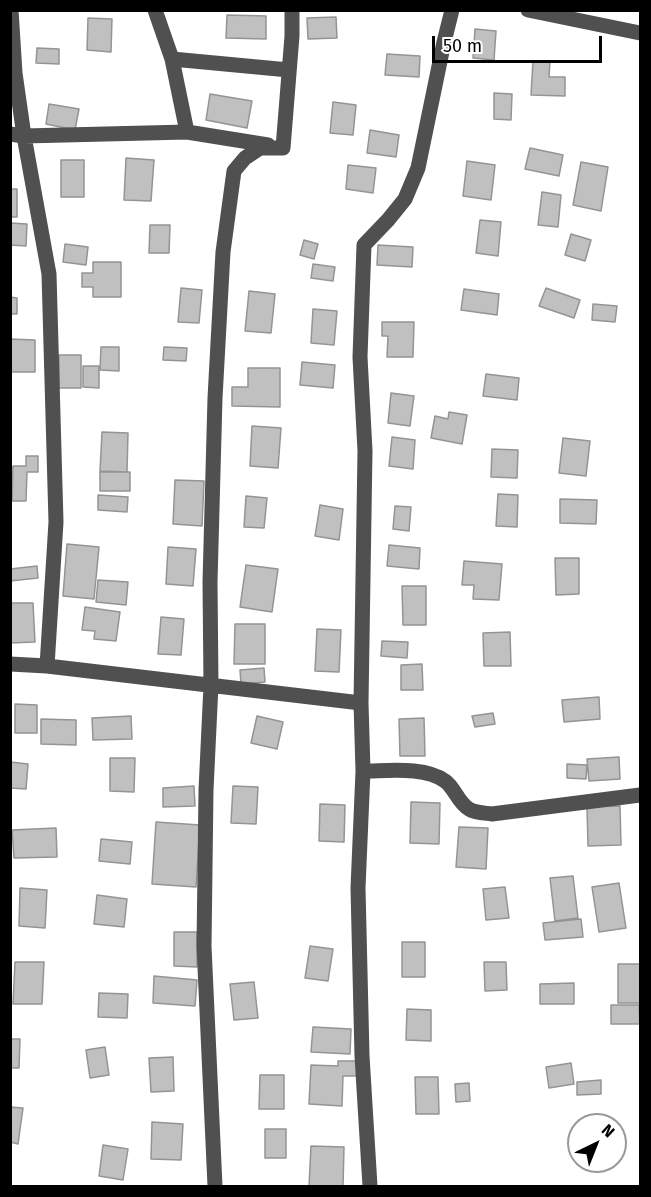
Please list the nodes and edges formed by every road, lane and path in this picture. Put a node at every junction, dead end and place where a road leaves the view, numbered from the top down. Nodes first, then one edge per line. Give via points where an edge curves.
1 (11, 10) edge
2 (155, 10) edge
3 (292, 10) edge
4 (453, 10) edge
5 (528, 10) edge
6 (640, 33) edge
7 (172, 59) junction
8 (289, 70) junction
9 (187, 132) junction
10 (17, 135) edge
11 (283, 148) junction
12 (10, 664) edge
13 (47, 666) junction
14 (211, 685) junction
15 (361, 703) junction
16 (363, 771) junction
17 (640, 795) edge
18 (214, 1186) edge
19 (370, 1186) edge

1 - 10 street
2 - 7 street
3 - 8 street
4 - 15 street via 418,168 405,199 364,245 360,357 365,451
5 - 6 street
7 - 8 street
7 - 9 street
8 - 11 street
9 - 10 street
9 - 11 street
10 - 13 street via 49,274 56,522
11 - 14 street via 260,148 234,171 223,252 210,559
12 - 13 street
13 - 14 street
14 - 15 street
14 - 18 street via 204,946
15 - 16 street
16 - 17 street via 422,772 444,780 470,810 492,814
16 - 19 street via 358,888

